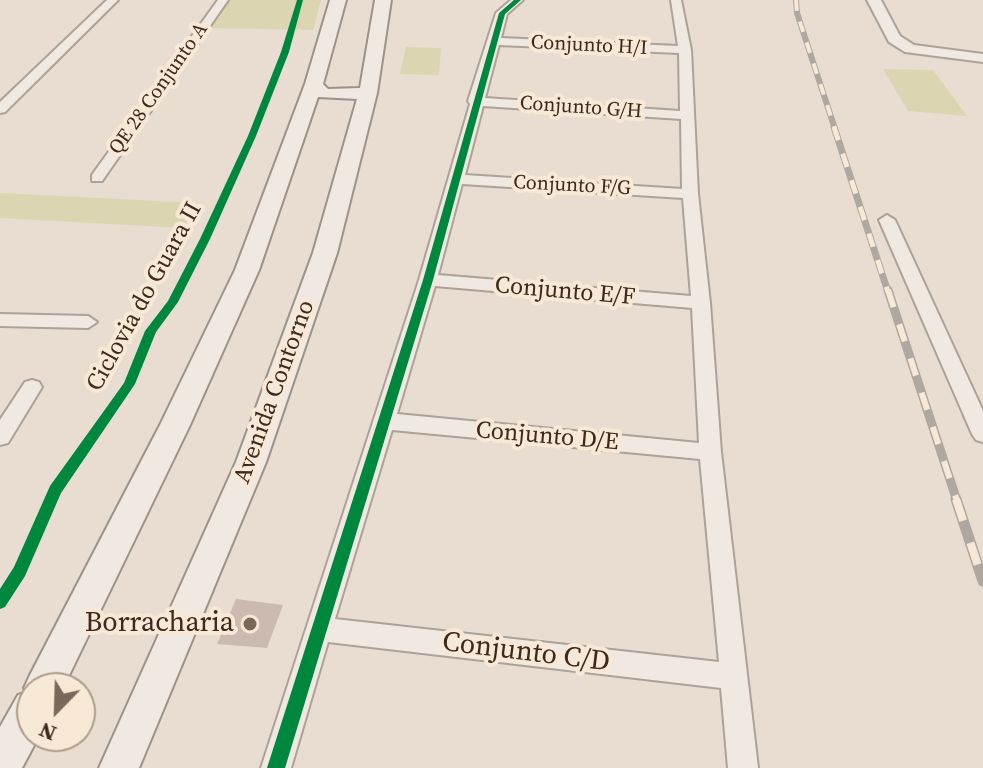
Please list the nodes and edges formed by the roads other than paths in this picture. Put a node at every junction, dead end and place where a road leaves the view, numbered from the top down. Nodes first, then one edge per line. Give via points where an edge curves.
1 (113, 0) edge
2 (223, 0) edge
3 (338, 0) edge
4 (383, 0) edge
5 (676, 0) edge
6 (874, 0) edge
7 (505, 4) edge
8 (494, 41) junction
9 (685, 50) junction
10 (983, 58) edge
11 (314, 84) junction
12 (368, 93) junction
13 (475, 101) junction
14 (0, 109) edge
15 (686, 115) junction
16 (97, 178) dead end
17 (455, 179) junction
18 (690, 194) junction
19 (887, 220) dead end
20 (428, 280) junction
21 (701, 303) junction
22 (0, 320) edge
23 (88, 322) dead end
24 (32, 387) dead end
25 (384, 421) junction
26 (983, 434) edge
27 (0, 437) edge
28 (710, 452) junction
29 (318, 629) junction
30 (51, 672) edge
31 (735, 677) junction
32 (16, 738) edge
33 (0, 767) edge
34 (119, 768) edge
35 (276, 768) edge
36 (743, 768) edge

1 - 14 street
2 - 16 street, QE 28 Conjunto A
3 - 11 main road
4 - 12 main road, Avenida Contorno
5 - 9 street
6 - 10 street via 894,39 910,49
7 - 8 street
8 - 9 street, Conjunto H/I
8 - 13 street
9 - 15 street
11 - 12 main road via 328,94
11 - 30 main road via 247,270
12 - 34 main road, Avenida Contorno via 325,253 251,462
13 - 15 street, Conjunto G/H
13 - 17 street
15 - 18 street
17 - 18 street, Conjunto F/G
17 - 20 street
18 - 21 street
19 - 26 street
20 - 21 street, Conjunto E/F
20 - 25 street
21 - 28 street
22 - 23 street
24 - 27 street
25 - 28 street, Conjunto D/E
25 - 29 street
28 - 31 street
29 - 31 street, Conjunto C/D
29 - 35 street
31 - 36 street
32 - 33 main road

